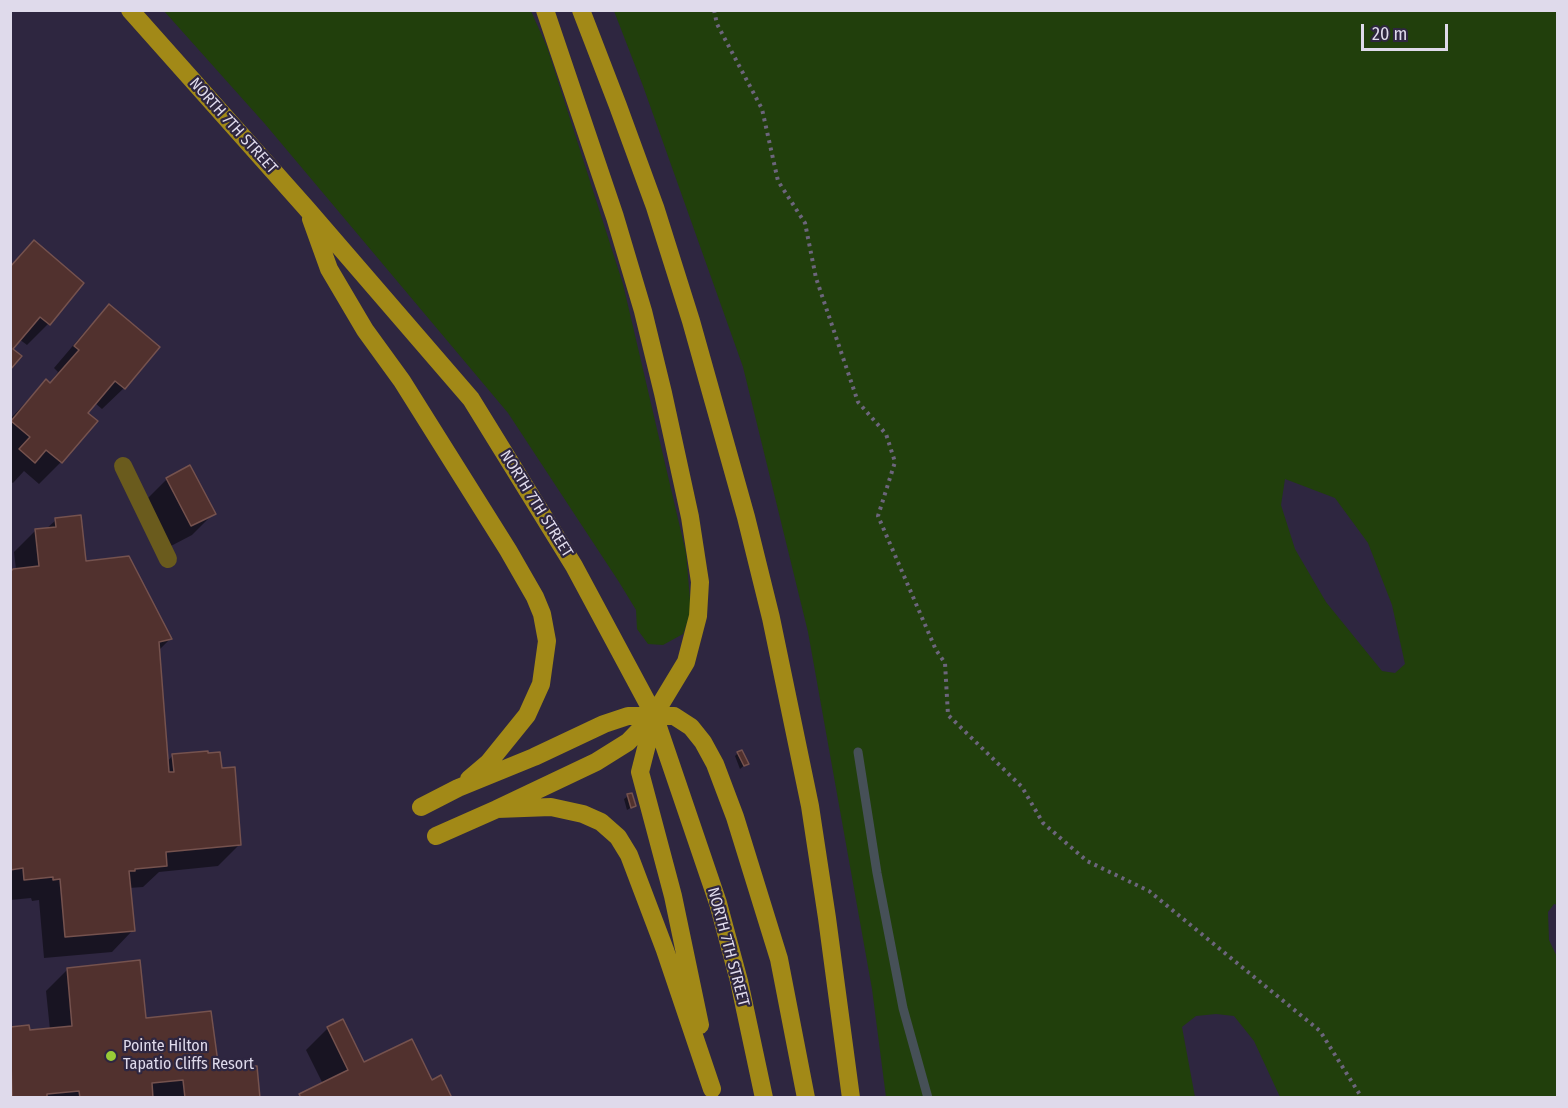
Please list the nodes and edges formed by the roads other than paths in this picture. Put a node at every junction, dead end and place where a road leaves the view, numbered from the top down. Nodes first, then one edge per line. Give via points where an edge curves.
1 (130, 10) edge
2 (545, 10) edge
3 (581, 10) edge
4 (307, 209) junction
5 (123, 466) dead end
6 (168, 559) dead end
7 (654, 715) junction
8 (458, 788) junction
9 (421, 807) dead end
10 (498, 809) junction
11 (436, 836) dead end
12 (713, 1094) edge
13 (764, 1098) edge
14 (806, 1098) edge
15 (851, 1098) edge

1 - 4 main road, NORTH 7TH STREET
2 - 7 main road via 643,311 700,582 698,615 686,662
3 - 15 main road via 655,207 692,321 746,517 810,806
4 - 7 main road, NORTH 7TH STREET via 471,399 574,566
4 - 8 main road via 329,269 508,550 542,614 547,641 541,684 527,715 489,762
5 - 6 lane
7 - 8 main road via 628,716 604,724
7 - 10 main road via 628,742 596,762
7 - 12 main road via 639,772 685,947
7 - 13 main road, NORTH 7TH STREET via 718,903
7 - 14 main road via 674,716 691,727 721,778 778,960
8 - 9 main road
10 - 11 main road
10 - 12 main road via 551,807 584,814 618,837 665,950

